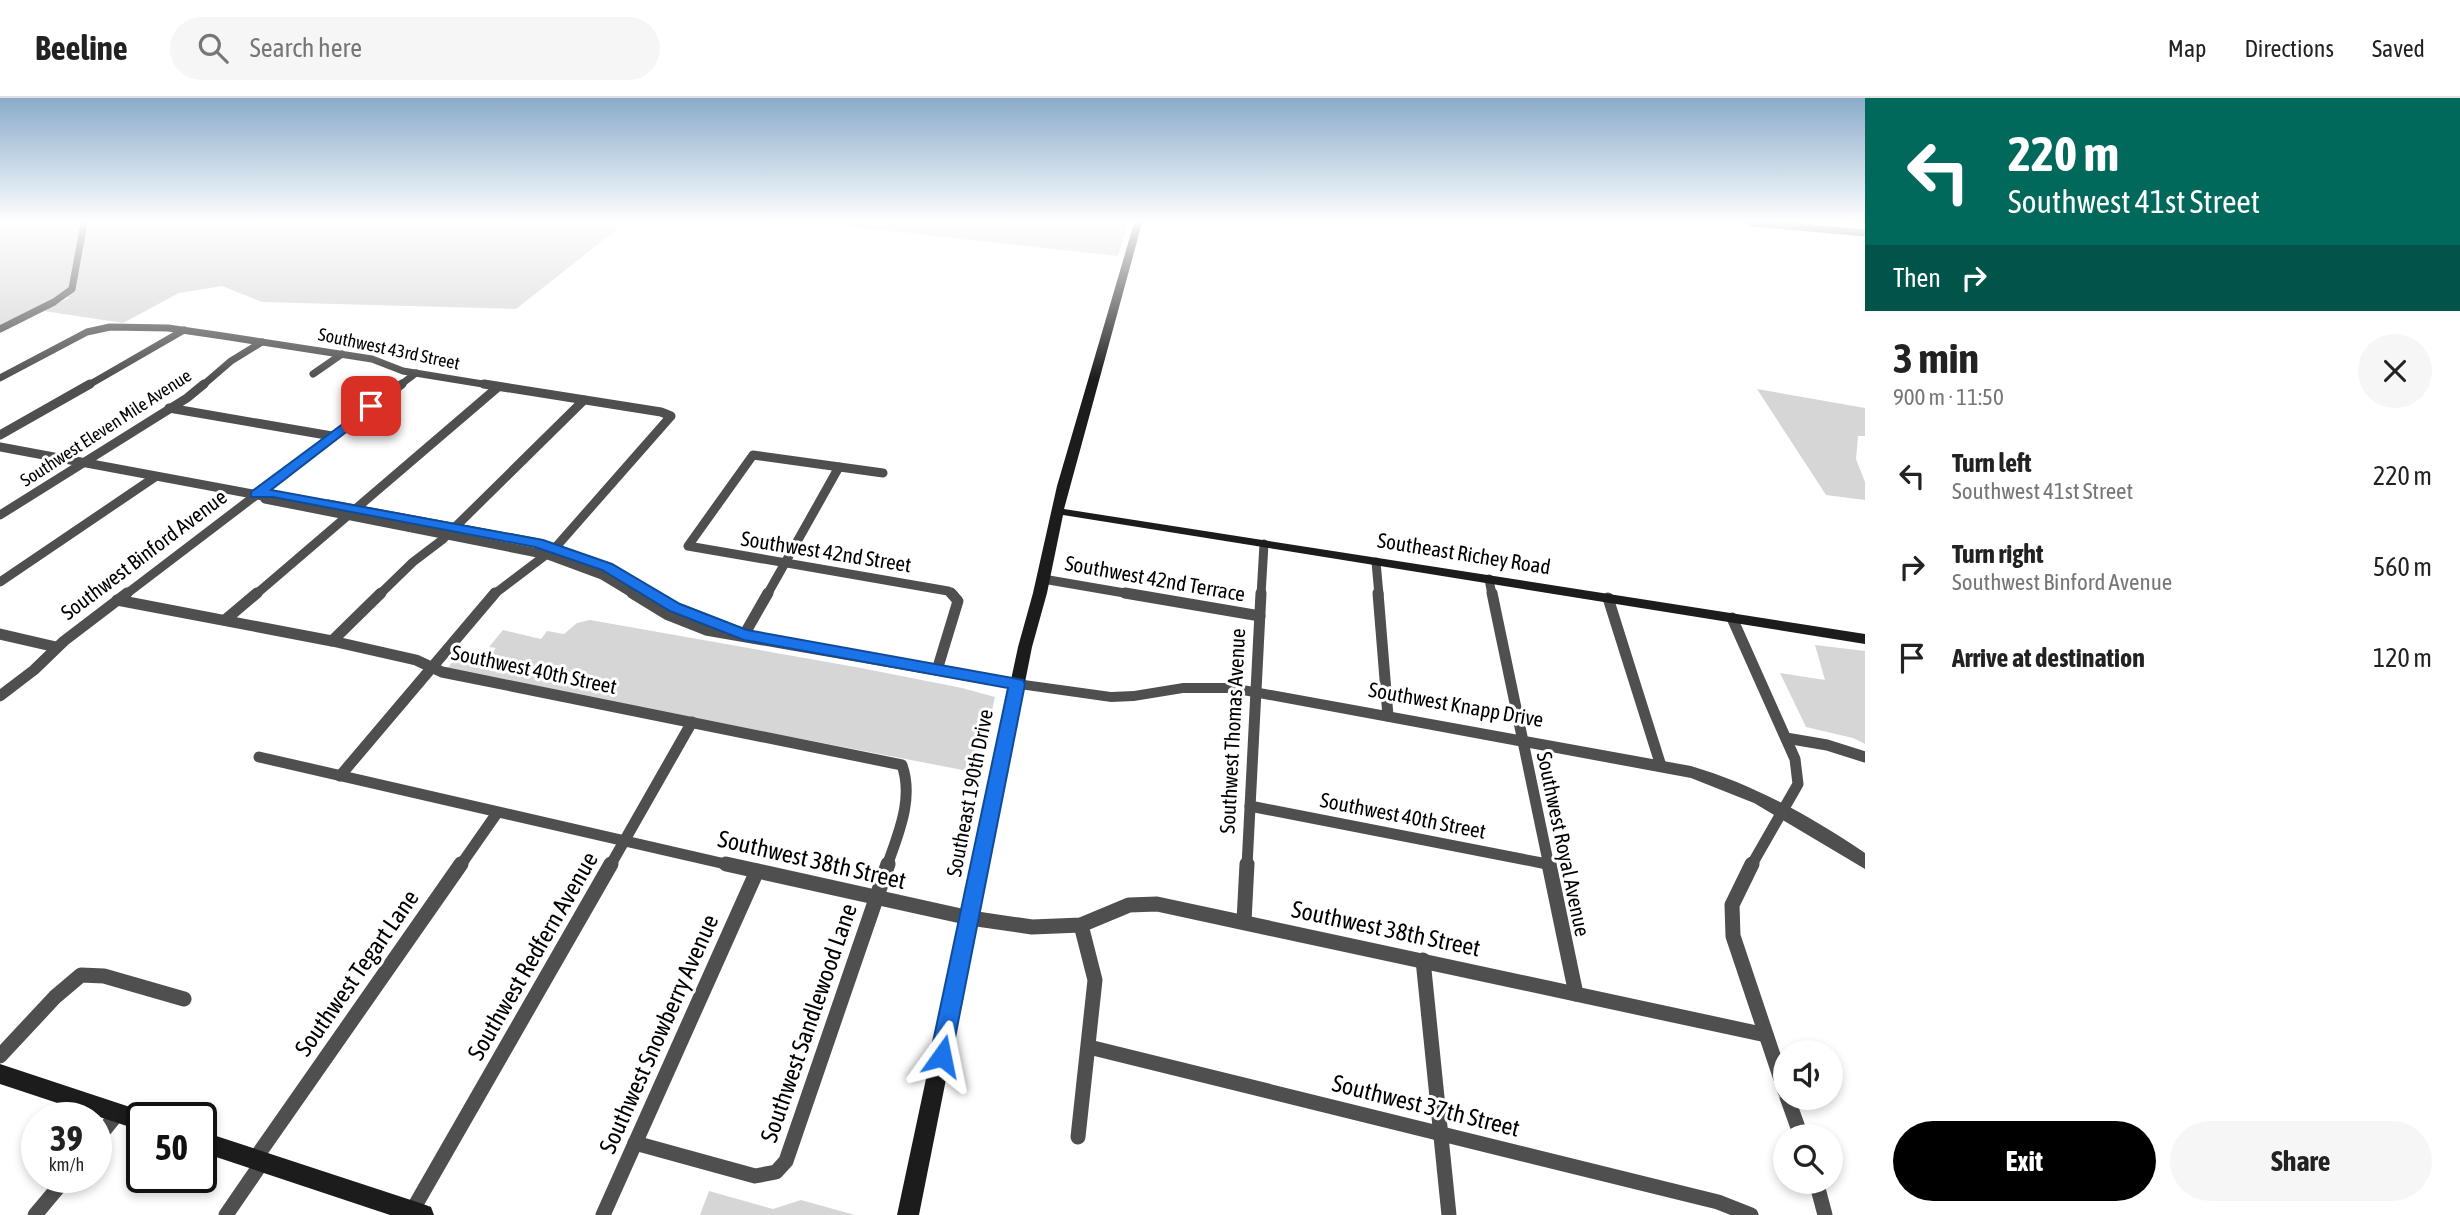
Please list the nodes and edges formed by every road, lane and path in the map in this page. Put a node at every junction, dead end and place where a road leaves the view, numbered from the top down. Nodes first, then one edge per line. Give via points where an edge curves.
1 (75, 275) edge
2 (1123, 275) edge
3 (0, 329) edge
4 (184, 330) junction
5 (262, 342) junction
6 (342, 354) junction
7 (415, 373) junction
8 (313, 374) dead end
9 (0, 378) edge
10 (498, 387) junction
11 (584, 400) junction
12 (169, 408) junction
13 (0, 435) edge
14 (332, 436) junction
15 (0, 447) edge
16 (82, 463) junction
17 (839, 467) junction
18 (883, 473) dead end
19 (155, 477) junction
20 (259, 495) junction
21 (1057, 511) junction
22 (350, 512) junction
23 (0, 515) edge
24 (450, 530) junction
25 (1265, 544) junction
26 (552, 551) junction
27 (1376, 562) junction
28 (784, 565) junction
29 (1043, 579) junction
30 (1489, 579) junction
31 (0, 582) edge
32 (1608, 598) junction
33 (117, 600) junction
34 (1260, 616) junction
35 (1732, 618) junction
36 (225, 620) junction
37 (0, 634) edge
38 (744, 635) junction
39 (1865, 639) edge
40 (332, 641) junction
41 (56, 647) junction
42 (433, 666) junction
43 (937, 670) junction
44 (1017, 684) junction
45 (1256, 691) junction
46 (0, 696) edge
47 (1388, 716) junction
48 (692, 722) junction
49 (1786, 738) junction
50 (1521, 740) junction
51 (259, 757) dead end
52 (1865, 757) edge
53 (902, 765) joint
54 (1661, 766) junction
55 (340, 776) junction
56 (1250, 806) junction
57 (1783, 809) junction
58 (497, 813) junction
59 (625, 842) junction
60 (1865, 862) edge
61 (1548, 864) junction
62 (757, 871) junction
63 (876, 898) junction
64 (970, 918) junction
65 (1244, 921) junction
66 (1082, 925) junction
67 (1423, 960) junction
68 (1576, 993) junction
69 (184, 999) dead end
70 (1766, 1035) junction
71 (1089, 1047) junction
72 (0, 1056) edge
73 (1773, 1056) edge
74 (0, 1074) edge
75 (118, 1113) junction
76 (126, 1116) edge
77 (112, 1120) edge
78 (1441, 1132) junction
79 (1078, 1137) dead end
80 (635, 1143) junction
81 (217, 1146) edge
82 (259, 1160) junction
83 (53, 1193) edge
84 (1819, 1194) edge
85 (418, 1213) edge
86 (35, 1215) edge
87 (226, 1215) edge
88 (603, 1215) edge
89 (908, 1215) edge
90 (1449, 1215) edge
91 (1751, 1215) edge
92 (1825, 1215) edge

1 - 3 street via 72,289 63,297
2 - 21 main road, Southeast 190th Drive
4 - 5 street, Southwest 43rd Street
4 - 9 street, Southwest 43rd Street via 99,328
4 - 13 street
5 - 6 street, Southwest 43rd Street
5 - 12 street, Southwest Eleven Mile Avenue
6 - 7 street, Southwest 43rd Street
6 - 8 street
7 - 10 street, Southwest 43rd Street
7 - 14 street, Southwest Binford Avenue
10 - 11 street, Southwest 43rd Street
10 - 22 street
11 - 24 street
11 - 26 street, Southwest 43rd Street via 671,416
12 - 14 street
12 - 16 street, Southwest Eleven Mile Avenue
14 - 20 street, Southwest Binford Avenue
15 - 16 street
16 - 19 street
16 - 23 street, Southwest Eleven Mile Avenue
17 - 18 street
17 - 28 street
17 - 28 street, Southwest 42nd Street via 753,455 688,548
19 - 20 street
19 - 31 street
20 - 22 street via 273,494
20 - 33 street, Southwest Binford Avenue
21 - 25 main road, Southeast Richey Road
21 - 29 main road, Southeast 190th Drive
22 - 24 street
22 - 36 street
24 - 26 street
24 - 40 street
25 - 27 main road, Southeast Richey Road
25 - 34 street, Southwest Thomas Avenue
26 - 38 street via 607,567 675,607
26 - 42 street via 498,590
27 - 30 main road, Southeast Richey Road
27 - 47 street
28 - 38 street
28 - 43 street, Southwest 42nd Street via 956,596
29 - 34 street, Southwest 42nd Terrace
29 - 44 main road, Southeast 190th Drive
30 - 32 main road, Southeast Richey Road
30 - 50 street, Southwest Royal Avenue
32 - 35 main road, Southeast Richey Road
32 - 54 street
33 - 36 street, Southwest 40th Street
33 - 41 street, Southwest Binford Avenue
34 - 45 street, Southwest Thomas Avenue
35 - 39 main road, Southeast Richey Road
35 - 49 street
36 - 40 street, Southwest 40th Street
37 - 41 street
38 - 43 street
40 - 42 street, Southwest 40th Street
41 - 46 street, Southwest Binford Avenue
42 - 48 street, Southwest 40th Street via 442,672
42 - 55 street
43 - 44 street
44 - 45 street, Southwest Knapp Drive via 1111,697 1200,687
44 - 64 main road, Southeast 190th Drive
45 - 47 street, Southwest Knapp Drive
45 - 56 street, Southwest Thomas Avenue
47 - 50 street, Southwest Knapp Drive
48 - 53 street, Southwest 40th Street
48 - 59 street, Southwest Redfern Avenue
49 - 52 street
49 - 57 street via 1798,784
50 - 54 street, Southwest Knapp Drive
50 - 61 street, Southwest Royal Avenue
51 - 55 street, Southwest 38th Street
53 - 63 street, Southwest Sandlewood Lane via 906,800
54 - 57 street, Southwest Knapp Drive via 1720,780
55 - 58 street, Southwest 38th Street
56 - 61 street, Southwest 40th Street
56 - 65 street, Southwest Thomas Avenue
57 - 60 street, Southwest Knapp Drive
57 - 70 street via 1732,905 1733,936
58 - 59 street, Southwest 38th Street
58 - 82 street, Southwest Tegart Lane
59 - 62 street, Southwest 38th Street
59 - 85 street, Southwest Redfern Avenue
61 - 68 street, Southwest Royal Avenue
62 - 63 street, Southwest 38th Street
62 - 80 street, Southwest Snowberry Avenue
63 - 64 street, Southwest 38th Street
63 - 80 street, Southwest Sandlewood Lane via 790,1152 776,1172 755,1176
64 - 66 street, Southwest 38th Street via 1032,927
64 - 89 main road, Southeast 190th Drive
65 - 66 street, Southwest 38th Street via 1157,904 1129,905
65 - 67 street, Southwest 38th Street
66 - 71 street via 1095,980
67 - 68 street, Southwest 38th Street
67 - 78 street
68 - 70 street, Southwest 38th Street
69 - 72 street via 104,976 81,975
70 - 73 street
71 - 78 street, Southwest 37th Street
71 - 79 street
74 - 75 main road
75 - 76 main road
75 - 77 street
78 - 90 street
78 - 91 street, Southwest 37th Street via 1718,1202
80 - 88 street, Southwest Snowberry Avenue
81 - 82 main road
82 - 85 main road
82 - 87 street, Southwest Tegart Lane
83 - 86 street
84 - 92 street

